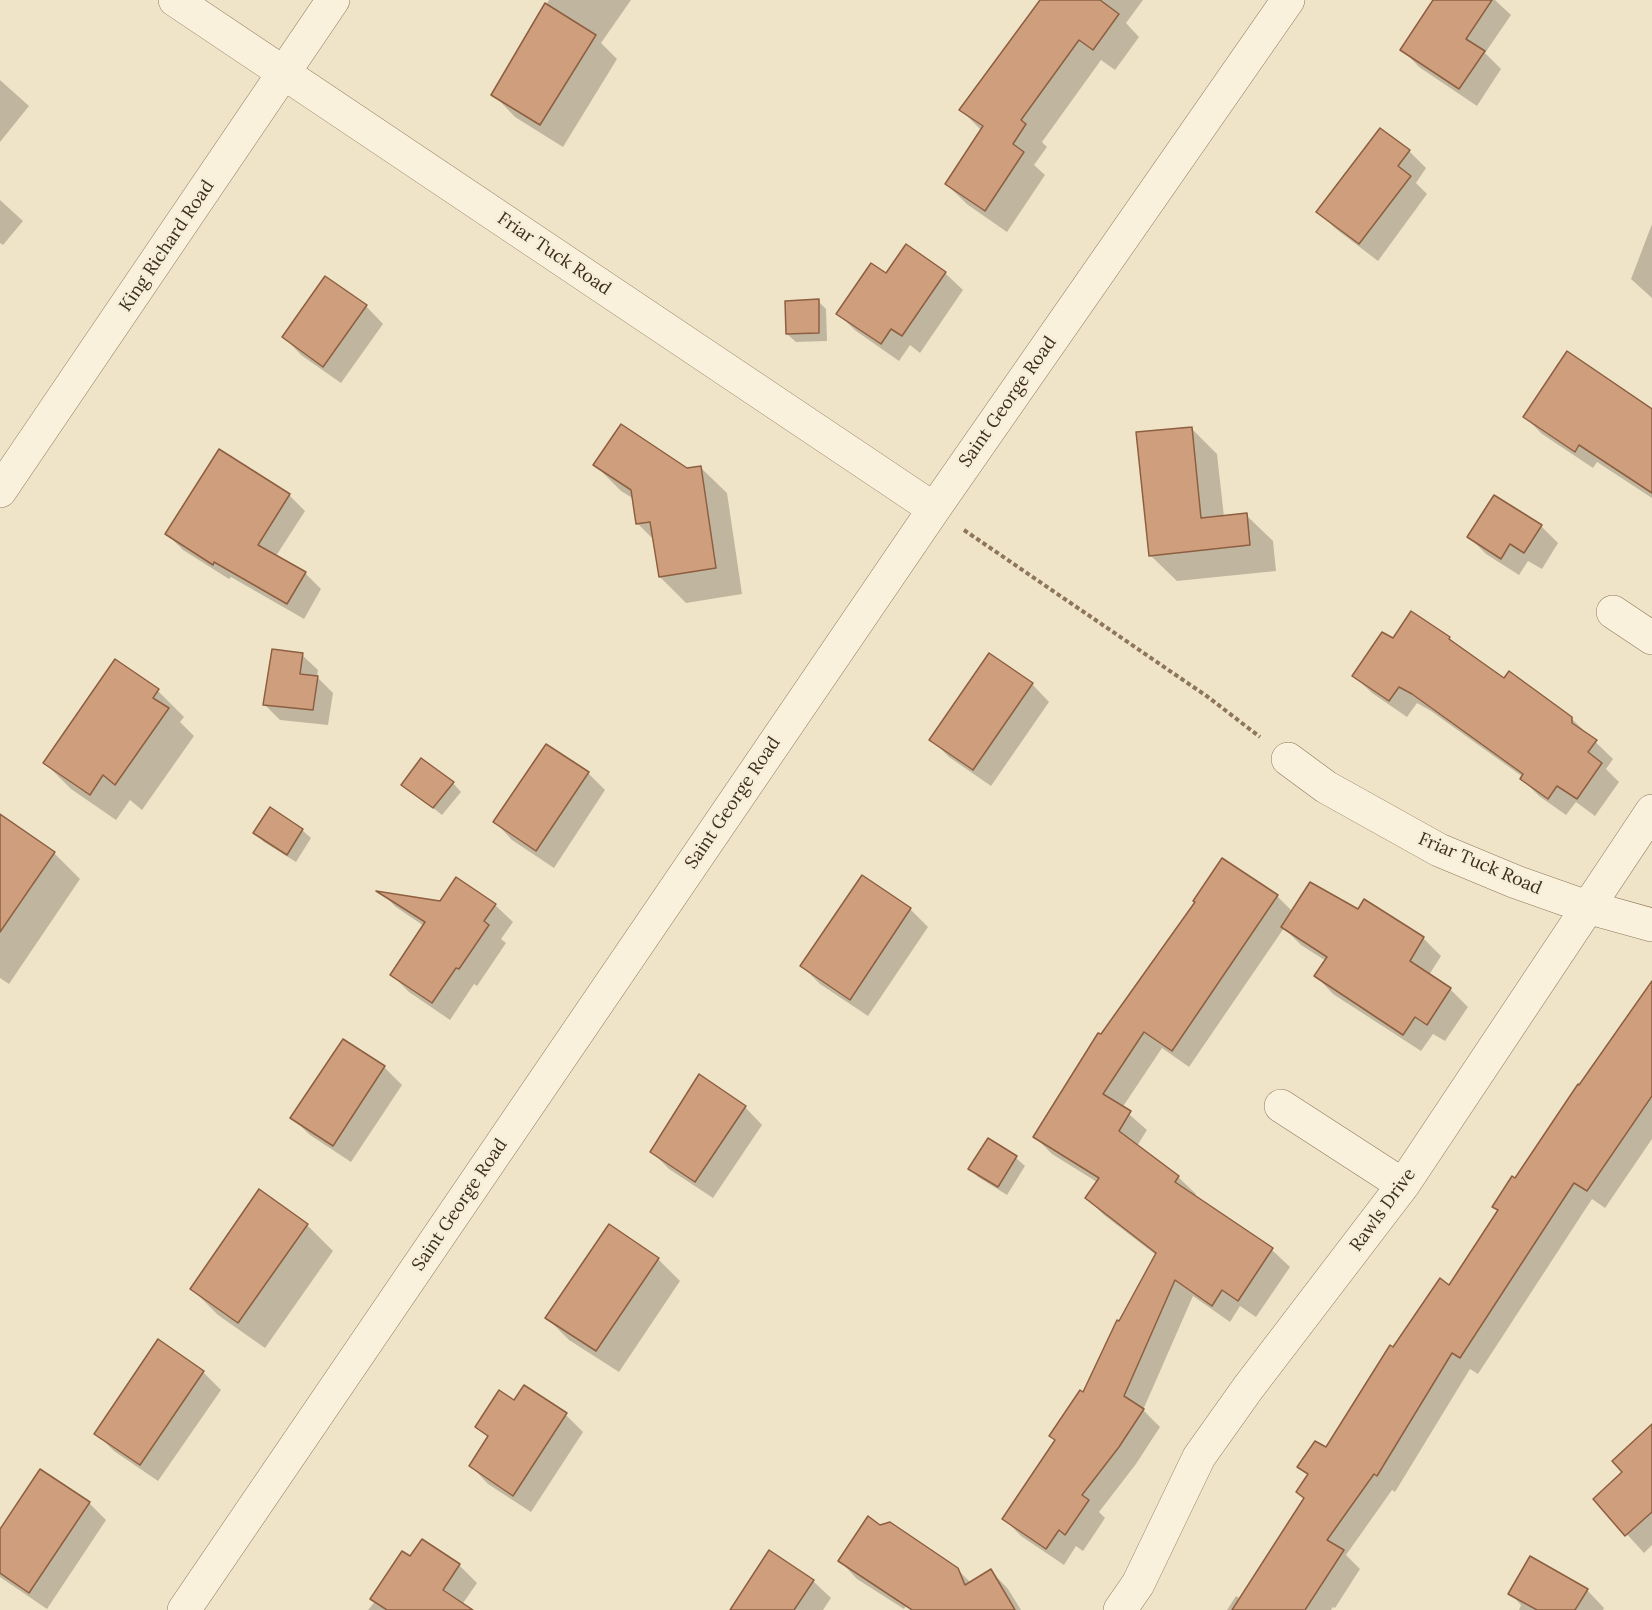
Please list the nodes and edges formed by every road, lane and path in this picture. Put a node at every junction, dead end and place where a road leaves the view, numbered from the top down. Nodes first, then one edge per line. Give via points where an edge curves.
1 (175, 0) edge
2 (333, 0) edge
3 (1288, 0) edge
4 (284, 73) junction
5 (0, 491) edge
6 (934, 509) junction
7 (1613, 612) dead end
8 (1652, 638) edge
9 (1288, 759) joint
10 (1652, 811) edge
11 (1587, 907) junction
12 (1652, 925) edge
13 (1281, 1106) dead end
14 (1403, 1185) junction
15 (184, 1610) edge
16 (1120, 1610) edge

1 - 4 street, Friar Tuck Road
2 - 4 street, King Richard Road
3 - 6 street, Saint George Road
4 - 5 street, King Richard Road
4 - 6 street, Friar Tuck Road
6 - 9 path via 1208,697
6 - 15 street, Saint George Road
7 - 8 street
9 - 11 street, Friar Tuck Road via 1326,787 1439,850
10 - 11 street, Rawls Drive
11 - 12 street, Friar Tuck Road
11 - 14 street, Rawls Drive
13 - 14 street
14 - 16 street, Rawls Drive via 1199,1457 1137,1584

